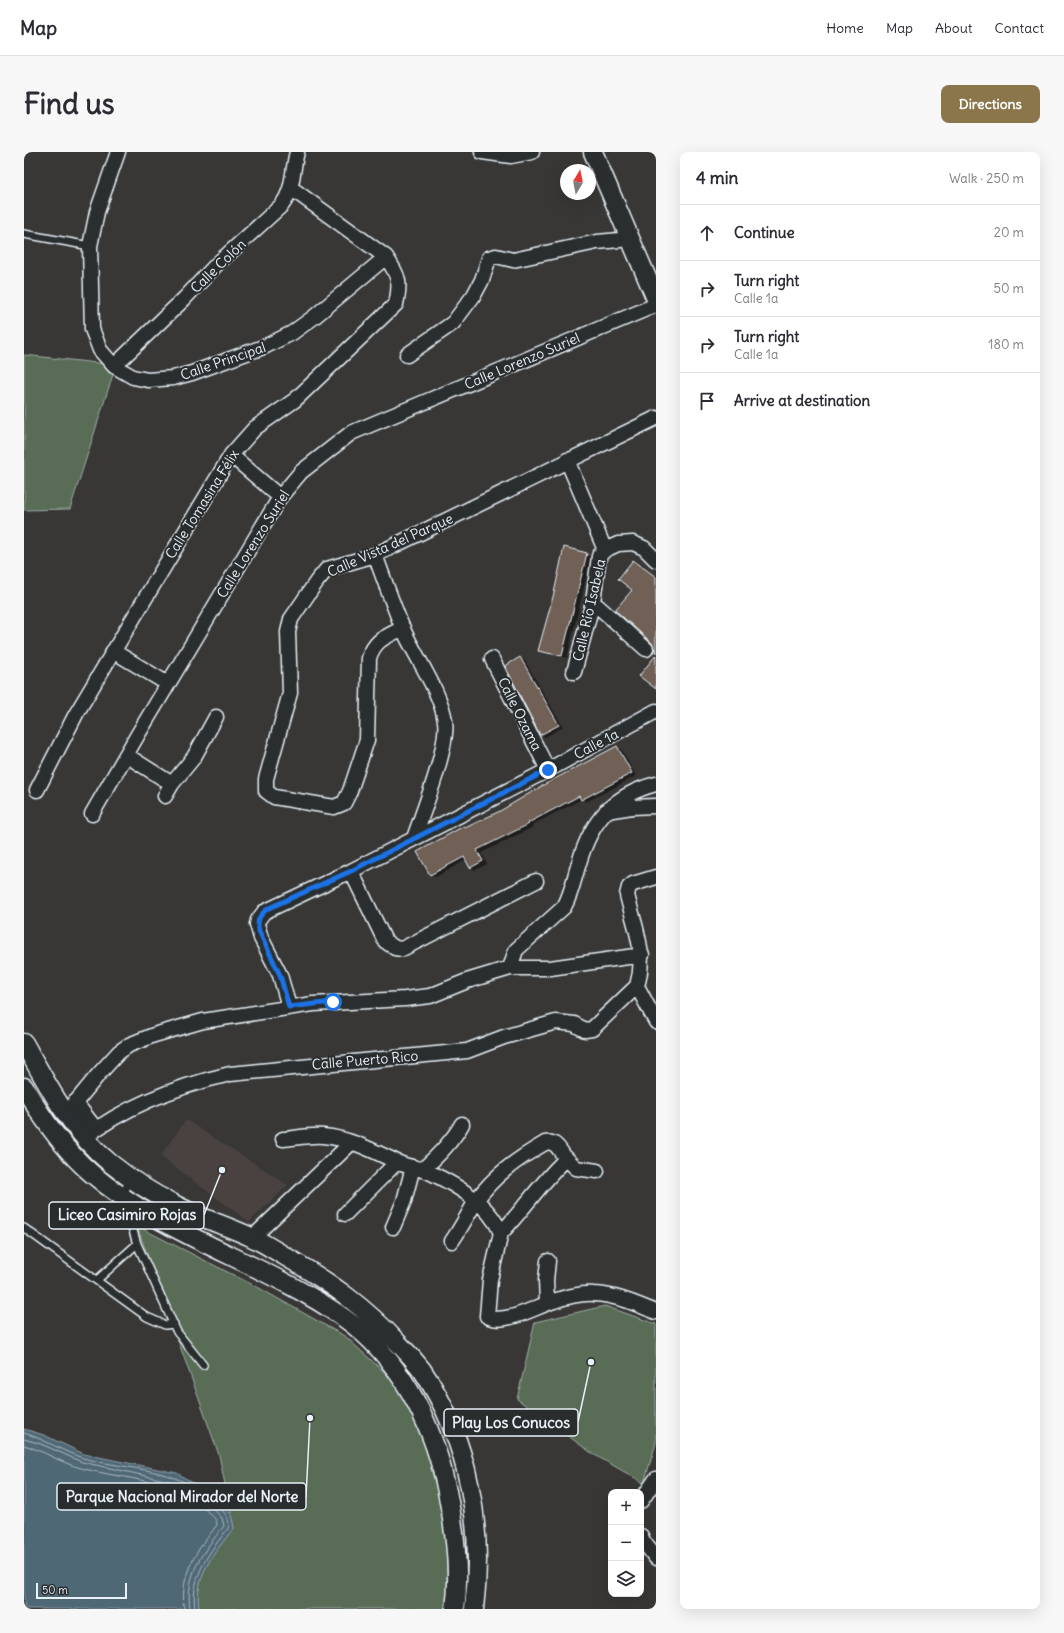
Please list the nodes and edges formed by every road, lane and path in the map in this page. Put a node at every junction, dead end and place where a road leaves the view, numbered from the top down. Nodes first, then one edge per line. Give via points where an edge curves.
1 (118, 152) edge
2 (297, 152) edge
3 (482, 152) edge
4 (532, 152) edge
5 (593, 152) edge
6 (291, 188) junction
7 (24, 234) edge
8 (631, 238) junction
9 (90, 246) junction
10 (386, 257) junction
11 (656, 299) edge
12 (656, 305) edge
13 (407, 355) dead end
14 (114, 366) junction
15 (656, 418) edge
16 (231, 455) junction
17 (567, 460) junction
18 (280, 497) junction
19 (605, 550) junction
20 (375, 555) junction
21 (656, 560) edge
22 (593, 602) junction
23 (403, 628) junction
24 (646, 649) dead end
25 (113, 651) junction
26 (492, 658) dead end
27 (574, 672) dead end
28 (168, 684) junction
29 (216, 717) dead end
30 (654, 717) edge
31 (126, 755) junction
32 (548, 770) junction
33 (656, 784) edge
34 (37, 790) dead end
35 (656, 806) edge
36 (606, 811) junction
37 (92, 814) dead end
38 (414, 838) junction
39 (351, 871) junction
40 (656, 877) edge
41 (536, 881) dead end
42 (642, 955) junction
43 (510, 968) junction
44 (637, 986) junction
45 (289, 1007) junction
46 (656, 1022) edge
47 (24, 1043) edge
48 (24, 1087) edge
49 (70, 1108) junction
50 (462, 1124) dead end
51 (90, 1133) junction
52 (283, 1139) dead end
53 (354, 1143) junction
54 (564, 1156) junction
55 (397, 1162) junction
56 (418, 1169) junction
57 (597, 1171) dead end
58 (130, 1177) junction
59 (123, 1197) junction
60 (476, 1201) junction
61 (345, 1214) dead end
62 (393, 1227) dead end
63 (24, 1228) edge
64 (501, 1233) junction
65 (252, 1238) junction
66 (452, 1241) dead end
67 (137, 1244) junction
68 (548, 1261) dead end
69 (97, 1280) junction
70 (547, 1303) junction
71 (656, 1312) edge
72 (174, 1324) junction
73 (203, 1365) dead end
74 (656, 1478) edge
75 (644, 1496) edge
76 (644, 1542) edge
77 (656, 1558) edge
78 (454, 1609) edge
79 (474, 1609) edge

1 - 9 street, Calle Principal via 97,212
2 - 6 street, Calle Colón
3 - 4 street via 511,156
5 - 8 street
6 - 10 street, Calle Tomasina Félix
6 - 14 street, Calle Colón via 282,205 216,265
7 - 9 lane
8 - 11 street
8 - 13 street via 597,242 513,260 496,256 489,258 474,295 453,323
9 - 14 street, Calle Principal via 92,329 100,350
10 - 14 street, Calle Principal via 309,321 266,346 172,378 148,380 133,377
10 - 16 street, Calle Tomasina Félix via 397,272 400,286 396,304 295,400 254,428
12 - 18 street, Calle Lorenzo Suriel via 351,433 301,472
15 - 17 street, Calle Vista del Parque
16 - 18 street
16 - 25 street, Calle Tomasina Félix
17 - 19 street, Calle Río Isabela
17 - 20 street, Calle Vista del Parque
18 - 28 street, Calle Lorenzo Suriel
19 - 21 street via 618,544 633,543 644,548
19 - 22 street, Calle Río Isabela via 599,556
20 - 23 street
20 - 23 street, Calle Vista del Parque via 327,569 291,620 288,632 290,693 266,779 266,791 274,797 334,807 344,803 367,740 369,658 372,649 380,639
22 - 24 street
22 - 27 street, Calle Río Isabela
23 - 38 street via 439,700 445,721 443,743
25 - 28 street
25 - 34 street, Calle Tomasina Félix via 76,714
26 - 32 street, Calle Ozama
28 - 31 street, Calle Lorenzo Suriel
29 - 31 street via 194,757 168,790
30 - 32 street, Calle 1a
31 - 37 street, Calle Lorenzo Suriel
32 - 38 street, Calle 1a
33 - 36 street via 623,797
35 - 36 street via 632,806
36 - 43 street via 583,848 569,898 564,907 516,950
38 - 39 street, Calle 1a
39 - 41 street via 385,941 395,948 402,949
39 - 45 street, Calle 1a via 269,908 258,920 261,938 280,975
40 - 42 street via 628,887 627,895
42 - 43 street via 550,968
42 - 44 street via 642,970
43 - 45 street via 430,996
44 - 46 street
44 - 51 street, Calle Puerto Rico via 592,1029 585,1030 574,1024 556,1022 467,1051 230,1074 199,1081 129,1109
45 - 49 street via 203,1022 141,1039 128,1045 110,1061
47 - 49 street
48 - 59 street via 42,1117 64,1145 90,1172
49 - 51 street
50 - 56 street via 456,1136 442,1152
51 - 58 street via 109,1162
52 - 53 street via 324,1136
53 - 55 street
53 - 65 street
54 - 57 street via 576,1168
54 - 60 street via 555,1143 545,1143 517,1160 497,1177
54 - 64 street via 562,1162 538,1188 523,1210
55 - 56 street
55 - 61 street
56 - 60 street via 436,1176
56 - 62 street
58 - 59 lane
58 - 65 street via 172,1203
59 - 67 lane
59 - 78 street via 157,1219 314,1299 345,1319 389,1361 419,1405 432,1433 441,1464 458,1569
60 - 64 street via 489,1212
60 - 66 street
63 - 69 lane
64 - 70 street via 490,1280 487,1316 492,1319 518,1315
65 - 79 street via 319,1276 377,1320 421,1369 436,1393 452,1427 463,1460 472,1501 478,1553
67 - 69 lane
67 - 72 lane
68 - 70 street
69 - 72 lane via 147,1317 165,1324
70 - 71 street via 593,1294 623,1298
72 - 73 lane via 177,1332
74 - 75 street
76 - 77 street

